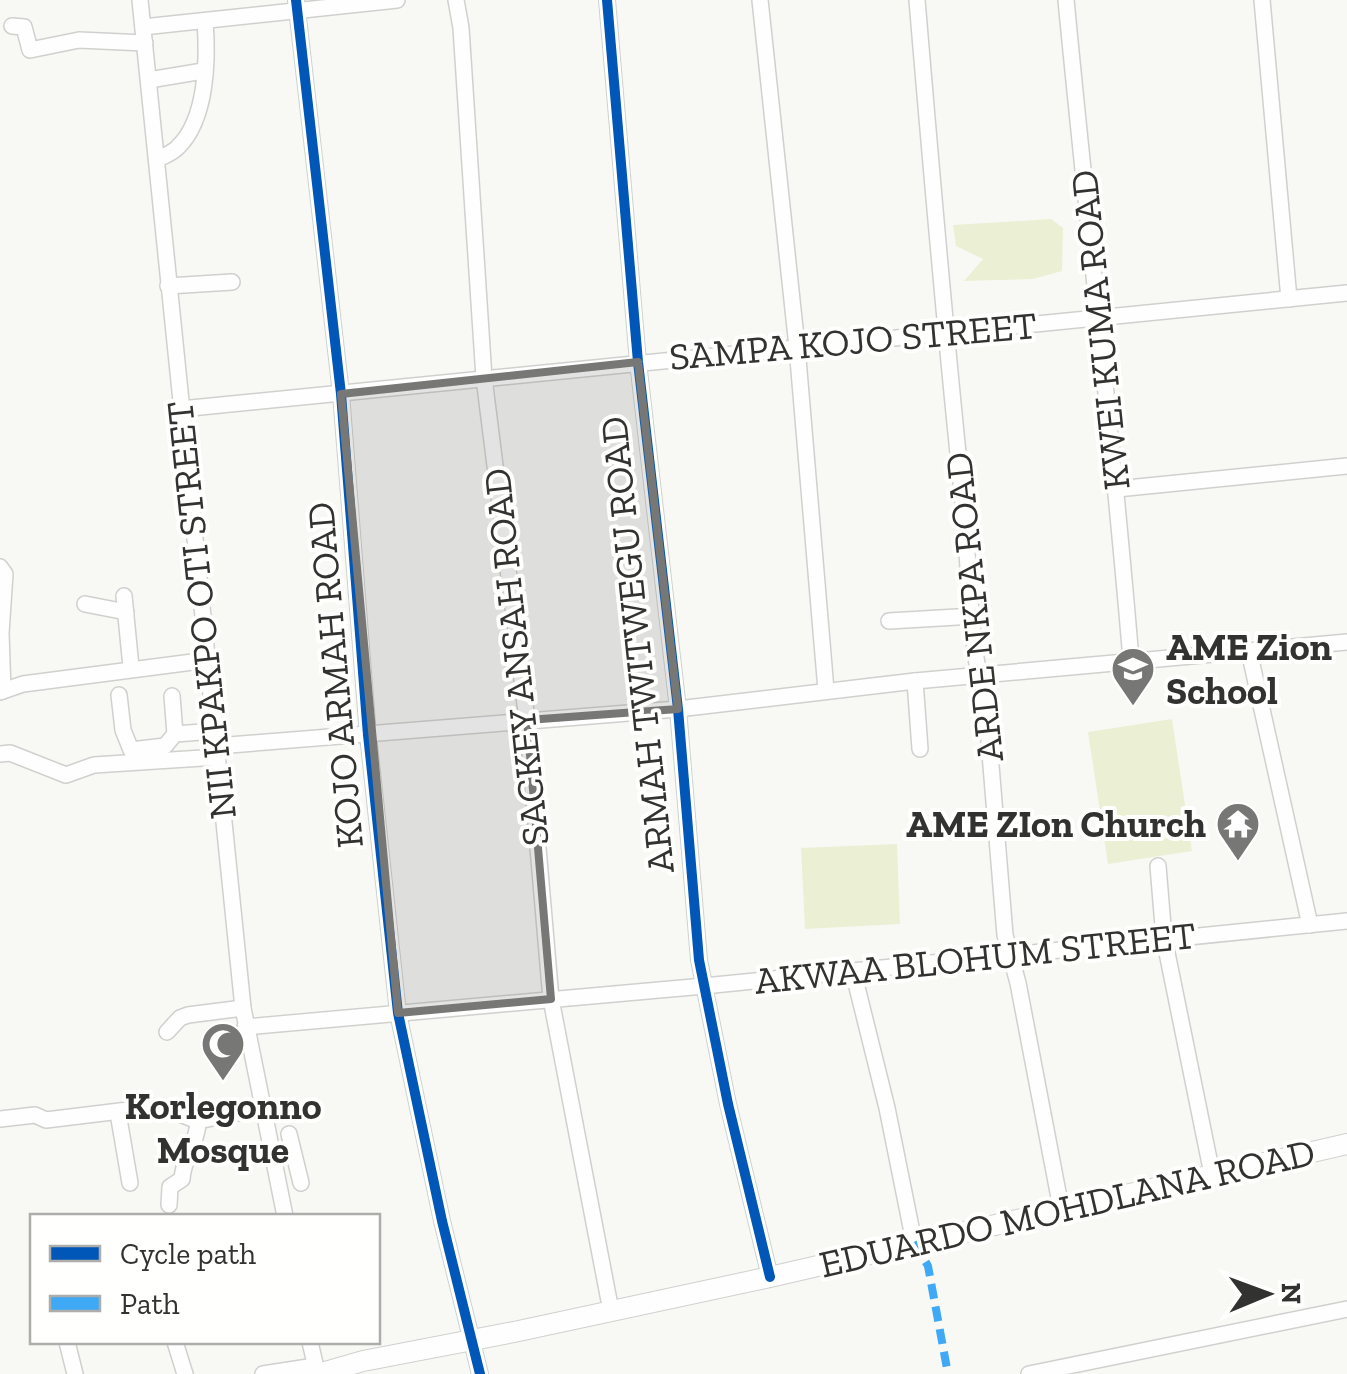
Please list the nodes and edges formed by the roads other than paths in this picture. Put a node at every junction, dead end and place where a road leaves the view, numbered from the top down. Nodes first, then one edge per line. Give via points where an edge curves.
1 (140, 0) edge
2 (397, 0) edge
3 (456, 0) edge
4 (607, 0) edge
5 (760, 0) edge
6 (917, 0) edge
7 (1066, 0) edge
8 (1262, 0) edge
9 (296, 6) edge
10 (205, 21) junction
11 (12, 26) dead end
12 (144, 35) junction
13 (203, 72) junction
14 (149, 80) junction
15 (156, 160) junction
16 (232, 282) dead end
17 (168, 286) junction
18 (1347, 294) edge
19 (1289, 299) junction
20 (1096, 318) junction
21 (945, 334) junction
22 (797, 347) junction
23 (638, 362) junction
24 (484, 378) junction
25 (341, 394) junction
26 (181, 409) junction
27 (1347, 466) edge
28 (1117, 489) junction
29 (0, 568) edge
30 (85, 604) dead end
31 (974, 616) junction
32 (889, 621) dead end
33 (1347, 642) edge
34 (1249, 651) junction
35 (208, 660) junction
36 (1131, 660) junction
37 (131, 667) junction
38 (977, 676) junction
39 (915, 681) junction
40 (826, 690) junction
41 (1, 691) edge
42 (119, 696) dead end
43 (172, 696) dead end
44 (678, 709) junction
45 (527, 720) junction
46 (175, 734) junction
47 (368, 735) junction
48 (217, 745) junction
49 (920, 750) dead end
50 (0, 754) edge
51 (1158, 866) dead end
52 (1347, 921) edge
53 (1310, 925) junction
54 (1164, 938) junction
55 (1010, 953) junction
56 (853, 970) junction
57 (704, 986) junction
58 (551, 999) junction
59 (242, 1008) junction
60 (398, 1013) junction
61 (245, 1027) junction
62 (168, 1032) dead end
63 (262, 1108) junction
64 (121, 1110) junction
65 (0, 1118) edge
66 (198, 1122) junction
67 (289, 1134) dead end
68 (1347, 1144) edge
69 (276, 1174) junction
70 (1212, 1174) junction
71 (130, 1183) dead end
72 (169, 1205) dead end
73 (1061, 1208) junction
74 (285, 1214) edge
75 (914, 1242) junction
76 (770, 1277) junction
77 (1347, 1308) edge
78 (611, 1310) junction
79 (472, 1338) junction
80 (68, 1344) edge
81 (176, 1344) edge
82 (310, 1344) edge
83 (317, 1371) edge
84 (75, 1374) edge
85 (184, 1374) edge
86 (263, 1374) edge
87 (480, 1374) edge
88 (1028, 1374) edge

1 - 12 street, NII KPAKPO OTI STREET
2 - 9 street
3 - 24 street, SACKEY ANSAH ROAD
4 - 23 street, ARMAH TWITWEGU ROAD
5 - 22 street
6 - 21 street, ARDE NKPA ROAD
7 - 20 street, KWEI KUMA ROAD
8 - 19 street
9 - 10 street
9 - 25 street, KOJO ARMAH ROAD
10 - 12 street
10 - 13 street
11 - 12 street via 24,27 30,50
12 - 14 street, NII KPAKPO OTI STREET
13 - 14 street
13 - 15 street via 196,120 177,148
14 - 15 street, NII KPAKPO OTI STREET
15 - 17 street, NII KPAKPO OTI STREET
16 - 17 street
17 - 26 street, NII KPAKPO OTI STREET
18 - 19 street, SAMPA KOJO STREET
19 - 20 street, SAMPA KOJO STREET
20 - 21 street, SAMPA KOJO STREET
20 - 28 street, KWEI KUMA ROAD
21 - 22 street, SAMPA KOJO STREET
21 - 31 street, ARDE NKPA ROAD
22 - 23 street, SAMPA KOJO STREET
22 - 40 street
23 - 24 street, SAMPA KOJO STREET
23 - 44 street, ARMAH TWITWEGU ROAD
24 - 25 street, SAMPA KOJO STREET
24 - 45 street, SACKEY ANSAH ROAD
25 - 26 street, SAMPA KOJO STREET
25 - 47 street, KOJO ARMAH ROAD
26 - 35 street, NII KPAKPO OTI STREET
27 - 28 street
28 - 36 street, KWEI KUMA ROAD
29 - 41 street
30 - 37 street via 125,604
31 - 32 street
31 - 38 street, ARDE NKPA ROAD
33 - 34 street
34 - 36 street
34 - 53 street
35 - 37 street
35 - 48 street, NII KPAKPO OTI STREET
36 - 38 street
37 - 41 street
38 - 39 street
38 - 55 street, ARDE NKPA ROAD via 986,705
39 - 40 street
39 - 49 street
40 - 44 street
42 - 46 street via 131,750 165,746
43 - 46 street
44 - 45 street
44 - 57 street, ARMAH TWITWEGU ROAD
45 - 47 street
45 - 58 street, SACKEY ANSAH ROAD
46 - 48 street
47 - 48 street
47 - 60 street, KOJO ARMAH ROAD
48 - 50 street via 94,764 66,776
48 - 59 street, NII KPAKPO OTI STREET
51 - 54 street
52 - 53 street, AKWAA BLOHUM STREET
53 - 54 street, AKWAA BLOHUM STREET
54 - 55 street, AKWAA BLOHUM STREET
54 - 70 street
55 - 56 street, AKWAA BLOHUM STREET
55 - 73 street, ARDE NKPA ROAD
56 - 57 street, AKWAA BLOHUM STREET
56 - 75 street
57 - 58 street, AKWAA BLOHUM STREET
57 - 76 street, ARMAH TWITWEGU ROAD
58 - 60 street, AKWAA BLOHUM STREET
58 - 78 street, SACKEY ANSAH ROAD
59 - 61 street, NII KPAKPO OTI STREET
59 - 62 street via 188,1015
60 - 61 street, AKWAA BLOHUM STREET
60 - 79 street, KOJO ARMAH ROAD
61 - 63 street, NII KPAKPO OTI STREET
63 - 66 street
63 - 69 street, NII KPAKPO OTI STREET
64 - 65 street via 46,1120
64 - 66 street via 161,1106
64 - 71 street
66 - 72 street
67 - 69 street via 299,1176
68 - 70 main road, EDUARDO MOHDLANA ROAD
69 - 74 street, NII KPAKPO OTI STREET
70 - 73 main road, EDUARDO MOHDLANA ROAD
73 - 75 main road, EDUARDO MOHDLANA ROAD
75 - 76 main road, EDUARDO MOHDLANA ROAD
76 - 78 main road, EDUARDO MOHDLANA ROAD
77 - 88 street
78 - 79 main road, EDUARDO MOHDLANA ROAD
79 - 83 main road, EDUARDO MOHDLANA ROAD
79 - 87 street, KOJO ARMAH ROAD
80 - 84 street
81 - 85 street
82 - 83 street
83 - 86 street

